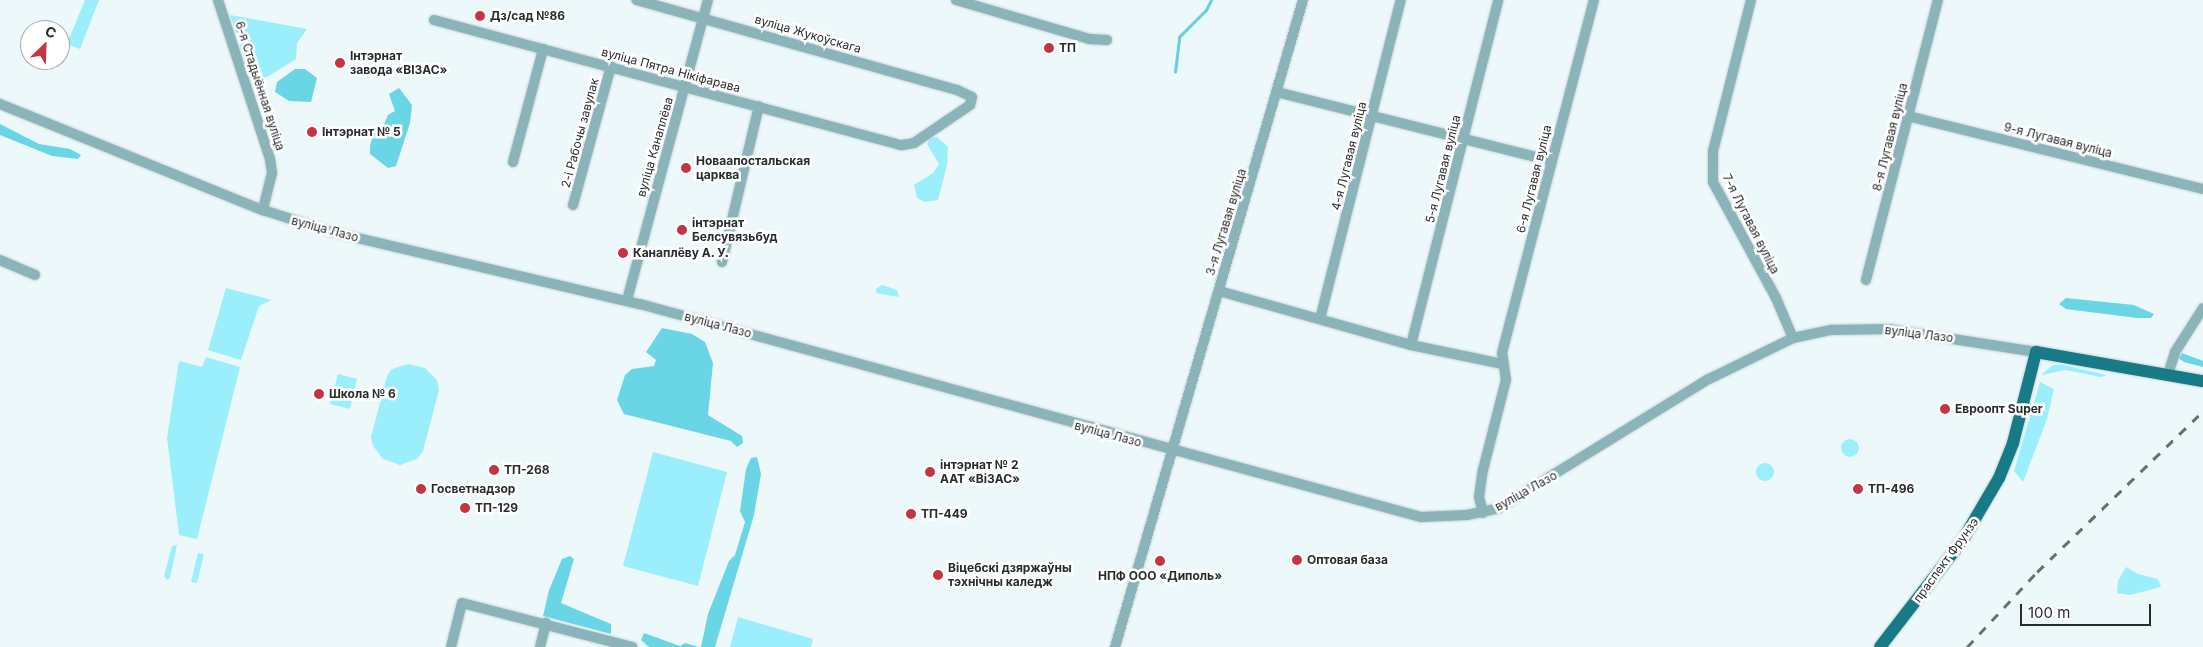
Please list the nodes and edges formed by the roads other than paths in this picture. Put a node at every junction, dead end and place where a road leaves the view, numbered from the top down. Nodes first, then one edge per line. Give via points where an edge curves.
1 (218, 0) edge
2 (636, 0) edge
3 (708, 0) edge
4 (956, 0) edge
5 (1302, 0) edge
6 (1401, 0) edge
7 (1498, 0) edge
8 (1594, 0) edge
9 (1751, 0) edge
10 (1938, 0) edge
11 (704, 18) junction
12 (434, 20) dead end
13 (1108, 40) dead end
14 (543, 49) junction
15 (610, 66) junction
16 (685, 86) junction
17 (1277, 92) junction
18 (0, 104) edge
19 (759, 106) junction
20 (1908, 116) junction
21 (1372, 117) junction
22 (1464, 140) junction
23 (902, 145) joint
24 (1551, 161) junction
25 (513, 162) dead end
26 (2203, 189) edge
27 (573, 205) dead end
28 (262, 210) junction
29 (0, 260) edge
30 (722, 262) dead end
31 (35, 275) dead end
32 (1866, 280) dead end
33 (1219, 291) junction
34 (627, 300) junction
35 (2203, 308) edge
36 (1320, 319) junction
37 (1793, 338) junction
38 (1411, 344) junction
39 (2036, 352) junction
40 (1503, 364) junction
41 (2168, 374) junction
42 (2203, 381) edge
43 (1170, 450) junction
44 (1484, 513) junction
45 (546, 624) junction
46 (619, 644) edge
47 (451, 647) edge
48 (540, 647) edge
49 (632, 647) edge
50 (1115, 647) edge
51 (1880, 647) edge

1 - 28 street, 6-я Стадыённая вуліца via 270,159 272,174
2 - 11 street, вуліца Жукоўскага
3 - 11 street, вуліца Канаплёва
4 - 13 street via 1089,39
5 - 17 street, 3-я Лугавая вуліца
6 - 21 street, 4-я Лугавая вуліца
7 - 22 street, 5-я Лугавая вуліца
8 - 24 street, 6-я Лугавая вуліца
9 - 37 street, 7-я Лугавая вуліца via 1713,151 1713,182 1776,298
10 - 20 street, 8-я Лугавая вуліца
11 - 16 street, вуліца Канаплёва
11 - 23 street, вуліца Жукоўскага via 957,90 972,98 970,105 914,143
12 - 14 street, вуліца Пятра Нікіфарава
14 - 15 street, вуліца Пятра Нікіфарава
14 - 25 street
15 - 16 street, вуліца Пятра Нікіфарава
15 - 27 street, 2-і Рабочы завулак
16 - 19 street, вуліца Пятра Нікіфарава
16 - 34 street, вуліца Канаплёва
17 - 21 street
17 - 33 street, 3-я Лугавая вуліца
18 - 28 street, вуліца Лазо
19 - 23 street, вуліца Пятра Нікіфарава
19 - 30 street
20 - 26 street, 9-я Лугавая вуліца
20 - 32 street, 8-я Лугавая вуліца
21 - 22 street
21 - 36 street, 4-я Лугавая вуліца
22 - 24 street
22 - 38 street, 5-я Лугавая вуліца
24 - 40 street, 6-я Лугавая вуліца via 1502,353
28 - 34 street, вуліца Лазо via 332,232
29 - 31 street
33 - 36 street
33 - 43 street, 3-я Лугавая вуліца
34 - 43 street, вуліца Лазо
35 - 41 street via 2174,352
36 - 38 street
37 - 39 street, вуліца Лазо via 1832,330 1889,329
37 - 44 street, вуліца Лазо via 1709,379 1519,498
38 - 40 street
39 - 41 main road, вуліца Лазо
39 - 51 main road, праспект Фрунзэ via 2021,414 1999,478 1962,541
40 - 44 street, 6-я Лугавая вуліца via 1506,380 1480,488
41 - 42 main road, вуліца Лазо
43 - 44 street, вуліца Лазо via 1404,514 1443,518
43 - 50 street, 3-я Лугавая вуліца
45 - 46 street
45 - 47 street via 462,603
45 - 48 street
46 - 49 street

